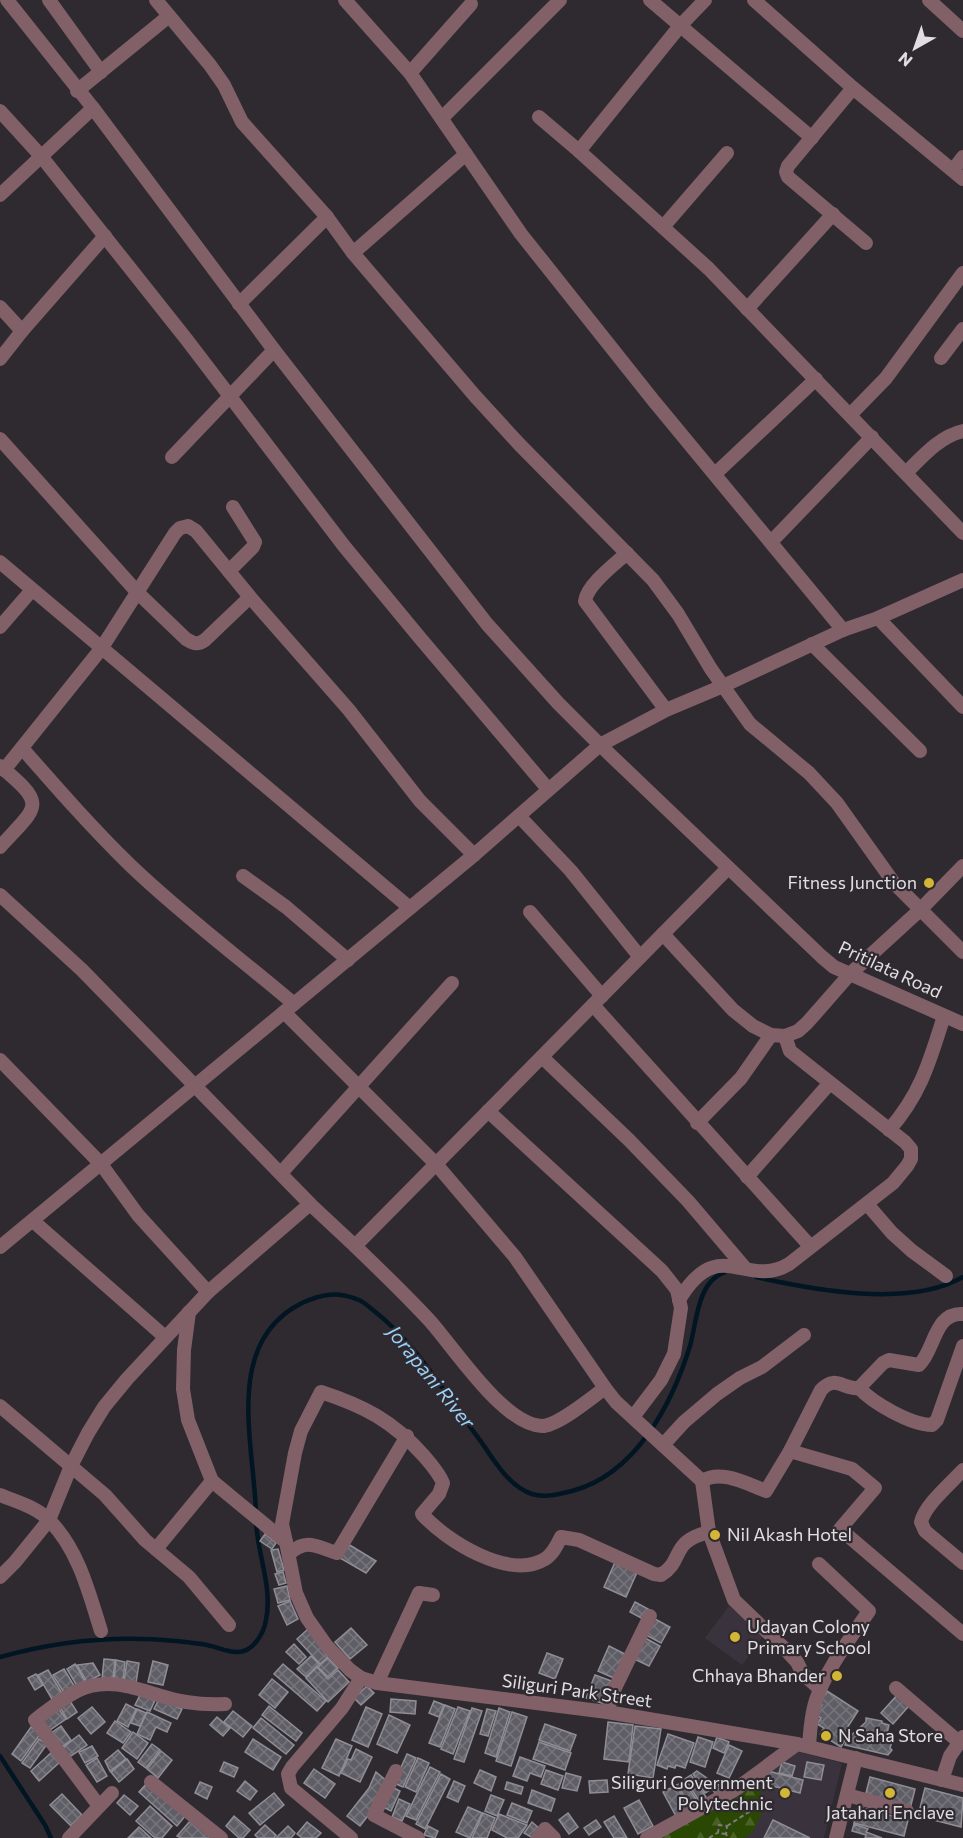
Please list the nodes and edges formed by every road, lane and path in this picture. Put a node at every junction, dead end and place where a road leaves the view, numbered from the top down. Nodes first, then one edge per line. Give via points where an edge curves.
1 (7, 0) edge
2 (48, 0) edge
3 (156, 0) edge
4 (345, 0) edge
5 (560, 0) edge
6 (650, 0) edge
7 (705, 0) edge
8 (754, 0) edge
9 (930, 0) edge
10 (470, 1) edge
11 (169, 16) junction
12 (680, 26) junction
13 (963, 31) edge
14 (101, 72) junction
15 (410, 73) junction
16 (853, 88) junction
17 (77, 91) junction
18 (93, 108) junction
19 (0, 111) edge
20 (539, 117) dead end
21 (442, 118) junction
22 (812, 138) junction
23 (579, 151) junction
24 (727, 153) dead end
25 (466, 154) junction
26 (41, 156) junction
27 (963, 158) edge
28 (958, 174) edge
29 (0, 195) edge
30 (832, 214) junction
31 (327, 217) junction
32 (663, 227) junction
33 (105, 236) junction
34 (866, 243) dead end
35 (353, 253) junction
36 (963, 273) edge
37 (239, 304) junction
38 (0, 307) edge
39 (747, 309) junction
40 (963, 329) edge
41 (22, 331) junction
42 (274, 350) junction
43 (941, 358) dead end
44 (0, 359) edge
45 (816, 379) junction
46 (229, 396) junction
47 (850, 415) junction
48 (963, 431) edge
49 (872, 437) junction
50 (0, 439) edge
51 (172, 457) dead end
52 (906, 473) junction
53 (715, 474) junction
54 (233, 507) dead end
55 (963, 533) edge
56 (771, 542) junction
57 (627, 553) junction
58 (0, 562) edge
59 (229, 571) junction
60 (963, 580) edge
61 (32, 590) junction
62 (138, 592) junction
63 (250, 597) junction
64 (878, 618) junction
65 (0, 627) edge
66 (843, 630) junction
67 (812, 644) junction
68 (101, 649) junction
69 (723, 686) junction
70 (963, 707) edge
71 (666, 710) junction
72 (600, 745) junction
73 (22, 748) junction
74 (920, 751) dead end
75 (2, 768) edge
76 (548, 789) junction
77 (519, 816) junction
78 (0, 847) edge
79 (474, 855) junction
80 (963, 866) edge
81 (728, 868) junction
82 (243, 876) dead end
83 (0, 895) edge
84 (410, 908) junction
85 (921, 909) junction
86 (530, 912) dead end
87 (663, 934) junction
88 (963, 952) edge
89 (640, 957) junction
90 (348, 960) junction
91 (850, 974) junction
92 (452, 983) dead end
93 (597, 1000) junction
94 (289, 1008) junction
95 (953, 1019) edge
96 (778, 1035) junction
97 (542, 1057) junction
98 (0, 1062) edge
99 (829, 1084) junction
100 (195, 1085) junction
101 (359, 1088) junction
102 (488, 1111) junction
103 (697, 1123) junction
104 (889, 1130) junction
105 (101, 1164) junction
106 (436, 1164) junction
107 (281, 1173) junction
108 (747, 1177) junction
109 (867, 1203) junction
110 (310, 1204) junction
111 (33, 1221) junction
112 (355, 1246) junction
113 (810, 1246) junction
114 (0, 1247) edge
115 (745, 1268) junction
116 (946, 1276) dead end
117 (208, 1293) junction
118 (679, 1300) junction
119 (189, 1312) junction
120 (963, 1314) edge
121 (804, 1335) dead end
122 (165, 1337) junction
123 (963, 1346) edge
124 (605, 1388) junction
125 (859, 1388) junction
126 (0, 1406) edge
127 (634, 1419) junction
128 (406, 1436) junction
129 (661, 1444) junction
130 (790, 1451) junction
131 (70, 1466) junction
132 (963, 1470) edge
133 (212, 1481) junction
134 (702, 1481) junction
135 (0, 1495) edge
136 (49, 1520) junction
137 (709, 1532) junction
138 (288, 1548) junction
139 (156, 1549) junction
140 (963, 1563) edge
141 (819, 1564) dead end
142 (0, 1577) edge
143 (433, 1595) dead end
144 (650, 1616) dead end
145 (229, 1625) dead end
146 (100, 1631) dead end
147 (963, 1634) edge
148 (361, 1678) junction
149 (377, 1683) junction
150 (896, 1688) dead end
151 (820, 1689) junction
152 (225, 1704) dead end
153 (607, 1712) junction
154 (961, 1740) edge
155 (803, 1745) junction
156 (856, 1758) junction
157 (396, 1771) dead end
158 (942, 1780) junction
159 (151, 1782) dead end
160 (963, 1785) edge
161 (112, 1792) dead end
162 (847, 1795) junction
163 (99, 1806) junction
164 (755, 1809) dead end
165 (907, 1811) dead end
166 (727, 1826) junction
167 (718, 1833) junction
168 (727, 1836) edge
169 (69, 1838) edge
170 (221, 1838) edge
171 (351, 1838) edge
172 (418, 1838) edge
173 (538, 1838) edge
174 (554, 1838) edge
175 (647, 1838) edge
176 (709, 1838) edge
177 (836, 1838) edge

1 - 17 street, Pritilata Road
2 - 14 street
3 - 11 street
4 - 15 street
5 - 21 street
6 - 12 street
7 - 12 street
8 - 16 street
9 - 13 street
10 - 15 street
11 - 14 street
11 - 31 street via 225,85 242,122
12 - 22 street
12 - 23 street
14 - 17 street
15 - 21 street
16 - 22 street
16 - 28 street
17 - 18 street, Pritilata Road
18 - 26 street
18 - 37 street, Pritilata Road
19 - 26 street
20 - 23 street
21 - 25 street
22 - 30 street via 786,172
23 - 32 street
24 - 32 street
25 - 35 street
25 - 53 street via 521,234
26 - 29 street
26 - 33 street
27 - 28 street
30 - 34 street
30 - 39 street
31 - 35 street
31 - 37 street
32 - 39 street
33 - 41 street
33 - 46 street
35 - 57 street via 475,396
36 - 47 street via 886,378
37 - 42 street, Pritilata Road
38 - 41 street
39 - 45 street
40 - 43 street
41 - 44 street
42 - 46 street
42 - 72 street, Pritilata Road via 487,624
45 - 47 street
45 - 53 street
46 - 51 street
46 - 76 street via 344,546
47 - 49 street
48 - 52 street via 945,438
49 - 52 street
49 - 56 street
50 - 62 street
52 - 55 street
53 - 56 street
54 - 59 street via 255,542
56 - 66 street
57 - 69 street via 678,614
57 - 71 street via 591,588 585,601
58 - 61 street
59 - 62 street via 188,526 175,533
59 - 63 street
60 - 64 street
61 - 65 street
61 - 68 street
62 - 63 street via 193,644 206,640
62 - 68 street
63 - 79 street via 350,710 420,801
64 - 66 street
64 - 70 street
66 - 67 street
67 - 69 street
67 - 74 street
68 - 73 street
68 - 84 street
69 - 71 street
69 - 85 street via 750,724 809,773 837,803 894,883
71 - 72 street
72 - 76 street
72 - 81 street, Pritilata Road
73 - 75 street
73 - 94 street via 131,866
75 - 78 street via 34,799 34,808
76 - 77 street
77 - 79 street
77 - 89 street via 571,871
79 - 84 street
80 - 85 street
81 - 87 street
81 - 91 street, Pritilata Road via 822,957
82 - 90 street
83 - 100 street via 82,970
84 - 90 street
85 - 88 street
85 - 91 street
86 - 93 street
87 - 89 street
87 - 96 street via 733,1010 753,1026
89 - 93 street
90 - 94 street
91 - 95 street, Pritilata Road
91 - 96 street via 798,1031
92 - 101 street
93 - 97 street
93 - 103 street
94 - 100 street
94 - 101 street
95 - 104 street via 918,1090
96 - 99 street via 790,1051
96 - 103 street
97 - 102 street
97 - 115 street via 680,1193
98 - 105 street
99 - 104 street
99 - 108 street
100 - 105 street
100 - 107 street
101 - 106 street
101 - 107 street
102 - 106 street
102 - 118 street via 662,1271 677,1290
103 - 108 street
104 - 109 street via 911,1149 910,1159 893,1183
105 - 111 street
105 - 117 street via 138,1215
106 - 112 street
106 - 124 street via 515,1257
107 - 110 street
108 - 113 street
109 - 113 street
109 - 116 street via 892,1233
110 - 112 street
110 - 117 street
111 - 114 street
111 - 122 street
112 - 124 street via 516,1417 531,1425 545,1426
113 - 115 street via 778,1270
115 - 118 street via 711,1267 700,1272
117 - 119 street
118 - 127 street via 674,1354
119 - 122 street
119 - 133 street via 183,1389 188,1420
120 - 125 street via 955,1313 940,1325 919,1365 889,1360
121 - 129 street via 717,1394
122 - 131 street via 104,1407
123 - 125 street via 932,1425 877,1404
124 - 127 street
125 - 130 street via 826,1384
126 - 131 street
127 - 129 street
128 - 137 street via 443,1483 422,1514 433,1527 488,1559 534,1564 550,1555 561,1537 579,1540 661,1575 685,1541
128 - 138 street via 337,1553 307,1544
128 - 138 street, Siliguri Park Street via 375,1414 321,1392 301,1431 292,1464 282,1524
129 - 134 street
130 - 134 street via 766,1491 722,1477
130 - 147 street via 852,1469 875,1488 840,1529
131 - 136 street
131 - 139 street via 105,1495
132 - 140 street via 928,1508 921,1522
133 - 138 street
133 - 139 street
134 - 137 street
135 - 136 street
136 - 142 street
136 - 146 street via 84,1577
137 - 151 street via 734,1600 785,1648 803,1674
138 - 148 street, Siliguri Park Street via 296,1593 307,1618 337,1659
139 - 145 street via 189,1577
141 - 151 street via 869,1611
143 - 149 street via 418,1593
144 - 153 street
148 - 149 street, Siliguri Park Street
148 - 171 street via 342,1708 288,1774 291,1788
149 - 153 street, Siliguri Park Street
150 - 154 street
151 - 155 street
152 - 163 street via 189,1702 110,1684 78,1691 35,1720
153 - 155 street, Siliguri Park Street
154 - 158 street via 950,1756
155 - 156 street, Siliguri Park Street
155 - 175 street via 736,1789
156 - 158 street, Siliguri Park Street
156 - 162 street
157 - 172 street via 374,1815
158 - 160 street, Siliguri Park Street
159 - 170 street
161 - 163 street
162 - 165 street
162 - 177 street
163 - 169 street
164 - 166 path
166 - 167 path via 719,1825
166 - 168 path
167 - 168 path
167 - 176 path
173 - 174 street via 545,1829

